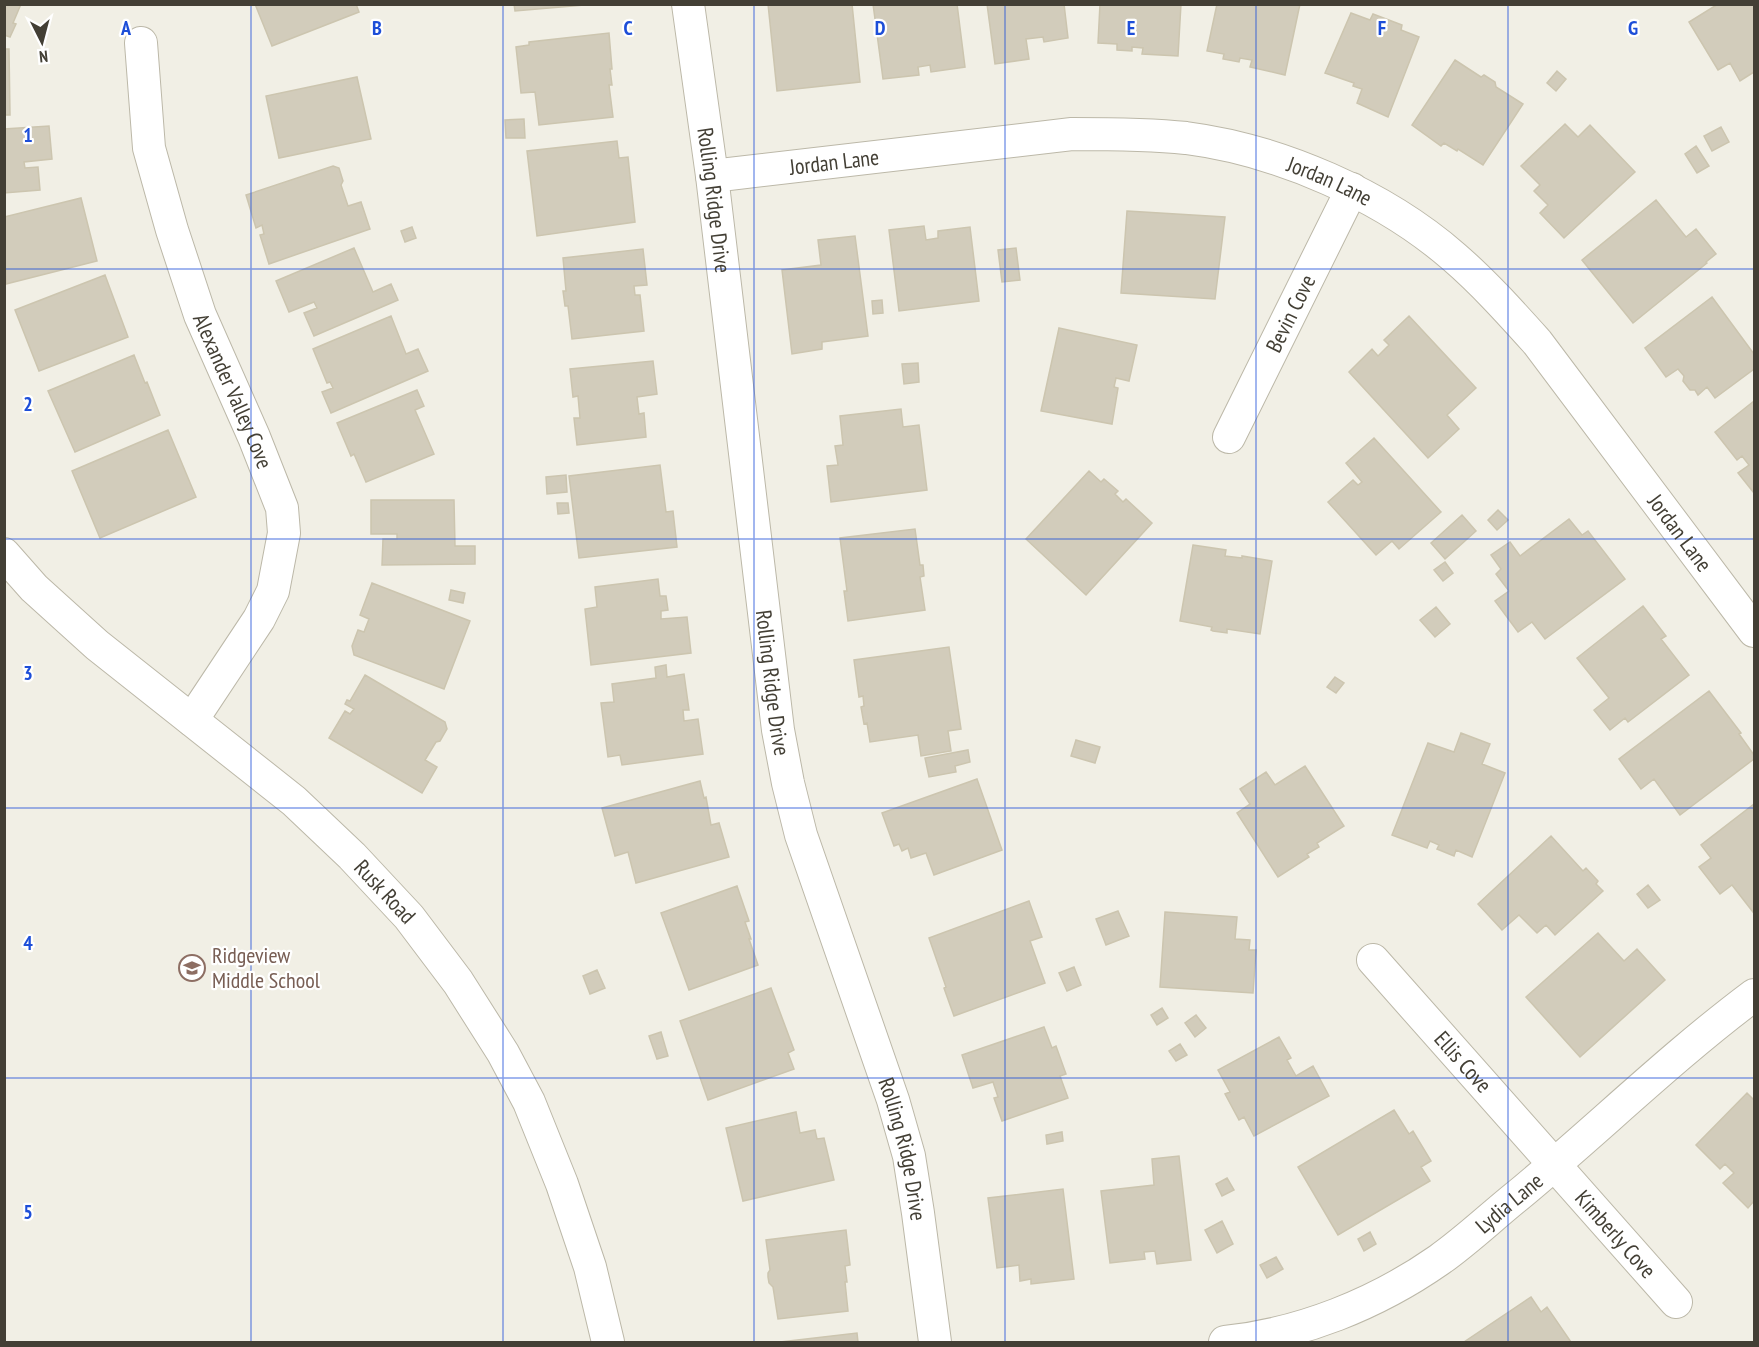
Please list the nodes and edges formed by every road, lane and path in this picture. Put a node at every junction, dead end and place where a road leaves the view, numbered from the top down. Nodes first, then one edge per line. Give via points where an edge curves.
1 (688, 4) edge
2 (141, 43) dead end
3 (712, 176) junction
4 (1352, 189) junction
5 (1229, 437) dead end
6 (4, 554) edge
7 (1755, 631) edge
8 (192, 720) junction
9 (1373, 960) dead end
10 (1755, 995) edge
11 (1554, 1165) junction
12 (1676, 1302) dead end
13 (608, 1342) edge
14 (935, 1342) edge
15 (1225, 1342) edge

1 - 3 street, Rolling Ridge Drive
2 - 8 street, Alexander Valley Cove via 149,147 172,230 200,315 282,508 284,533 273,591
3 - 4 street, Jordan Lane via 1071,134 1130,134 1187,138 1243,149
3 - 14 street, Rolling Ridge Drive via 778,730 788,783 801,835 909,1156
4 - 5 street, Bevin Cove
4 - 7 street, Jordan Lane via 1404,219 1497,297 1537,342
6 - 8 street, Rusk Road via 34,588 97,645
8 - 13 street, Rusk Road via 294,801 352,856 409,917 458,982 529,1102 590,1267
9 - 11 street, Ellis Cove
10 - 11 street, Lydia Lane
11 - 12 street, Kimberly Cove
11 - 15 street, Lydia Lane via 1439,1260 1392,1288 1291,1331

